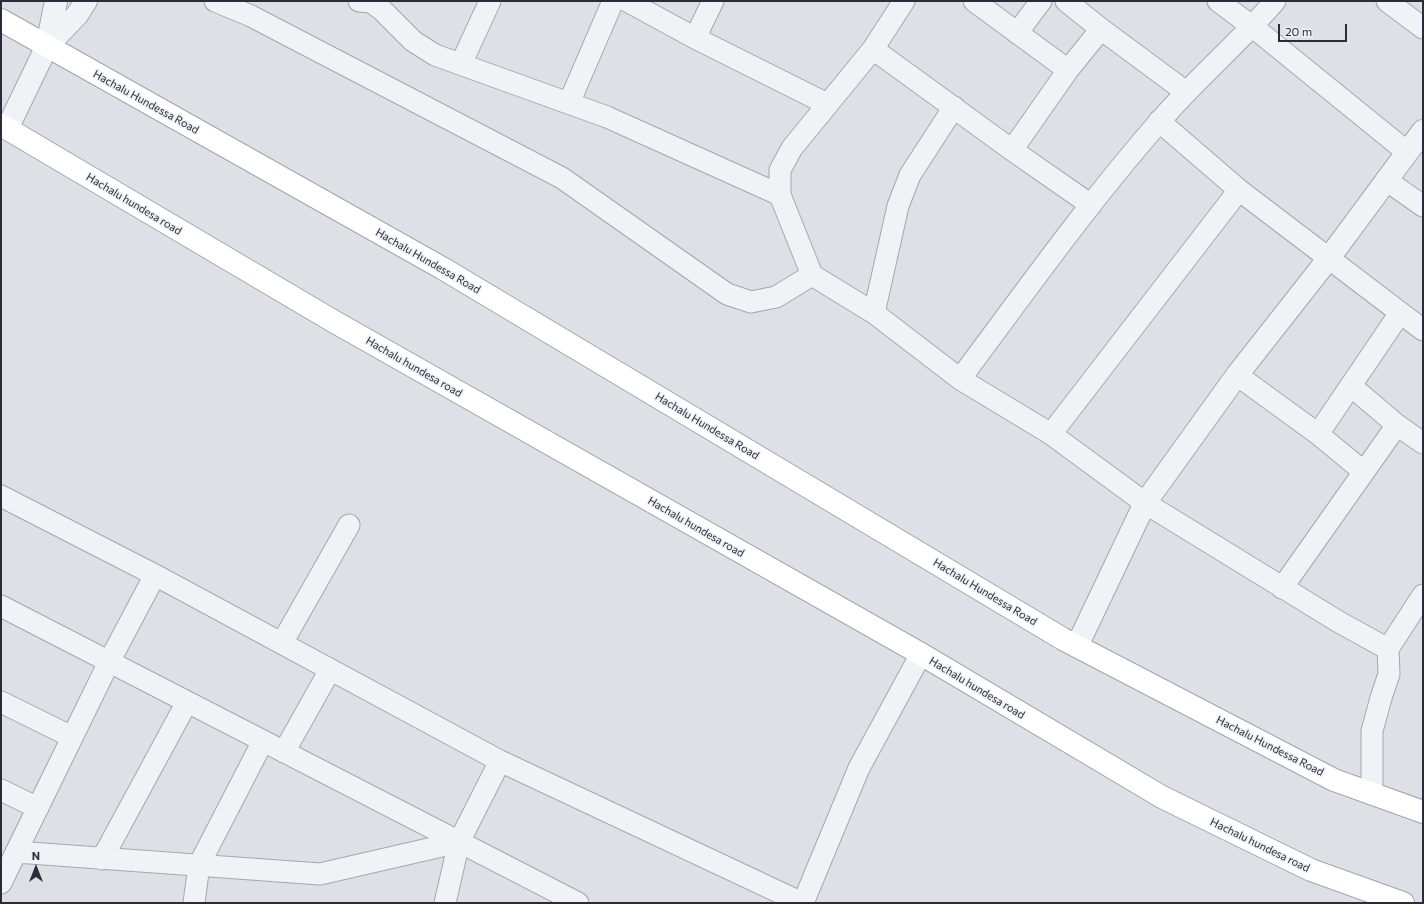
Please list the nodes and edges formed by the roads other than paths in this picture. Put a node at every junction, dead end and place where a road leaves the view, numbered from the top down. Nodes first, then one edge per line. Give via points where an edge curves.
1 (56, 1) edge
2 (86, 1) edge
3 (215, 1) edge
4 (367, 1) edge
5 (490, 1) edge
6 (614, 1) edge
7 (627, 1) edge
8 (713, 1) edge
9 (904, 1) edge
10 (974, 1) edge
11 (1040, 1) edge
12 (1066, 1) edge
13 (1218, 1) edge
14 (1275, 1) edge
15 (1387, 1) edge
16 (254, 8) edge
17 (1, 20) edge
18 (1252, 27) junction
19 (1423, 28) edge
20 (1101, 29) junction
21 (1017, 33) junction
22 (694, 38) junction
23 (47, 46) junction
24 (873, 49) junction
25 (461, 64) junction
26 (1068, 70) junction
27 (1186, 92) junction
28 (569, 103) junction
29 (827, 104) junction
30 (954, 107) junction
31 (1159, 122) junction
32 (1423, 131) edge
33 (3, 132) edge
34 (1012, 150) junction
35 (1407, 152) junction
36 (1386, 180) junction
37 (1239, 190) junction
38 (780, 196) junction
39 (1091, 205) junction
40 (1423, 206) edge
41 (1329, 258) junction
42 (812, 275) junction
43 (874, 313) junction
44 (1400, 313) junction
45 (1423, 330) edge
46 (1237, 375) junction
47 (960, 379) junction
48 (1351, 386) junction
49 (1397, 425) junction
50 (1052, 434) junction
51 (1318, 434) junction
52 (1423, 443) edge
53 (1364, 472) junction
54 (1, 496) edge
55 (1145, 503) junction
56 (349, 525) dead end
57 (155, 575) junction
58 (1282, 588) junction
59 (1423, 595) edge
60 (1, 606) edge
61 (282, 643) junction
62 (1077, 646) junction
63 (1388, 649) junction
64 (921, 654) junction
65 (109, 662) junction
66 (330, 670) junction
67 (1, 702) edge
68 (187, 702) junction
69 (72, 737) junction
70 (263, 741) junction
71 (284, 752) junction
72 (500, 761) junction
73 (1, 790) edge
74 (1372, 794) junction
75 (38, 808) junction
76 (1423, 812) edge
77 (459, 842) junction
78 (16, 852) junction
79 (102, 858) junction
80 (199, 865) junction
81 (2, 877) edge
82 (194, 903) edge
83 (445, 903) edge
84 (578, 903) edge
85 (803, 903) edge
86 (1403, 903) edge

1 - 23 street
2 - 23 street via 77,15
3 - 16 street
4 - 25 street via 382,10 413,41 435,55
5 - 25 street
6 - 28 street
7 - 22 street
8 - 22 street
9 - 24 street
10 - 21 street
11 - 21 street
12 - 20 street
13 - 18 street
14 - 18 street
15 - 19 street
16 - 42 street via 562,178 727,294 751,302 776,297
17 - 23 main road, Hachalu Hundessa Road
18 - 27 street
18 - 35 street
20 - 26 street
20 - 27 street
21 - 26 street
22 - 29 street
23 - 33 street
23 - 62 main road, Hachalu Hundessa Road via 442,268
24 - 29 street
24 - 30 street
25 - 28 street
26 - 34 street
27 - 31 street
28 - 38 street via 607,117
29 - 38 street via 792,148 780,170
30 - 34 street
30 - 43 street via 910,175 905,187 898,206
31 - 37 street
31 - 39 street
32 - 35 street
33 - 64 main road, Hachalu hundesa road
34 - 39 street
35 - 36 street
36 - 40 street
36 - 41 street
37 - 41 street
37 - 50 street
38 - 42 street
39 - 47 street
41 - 44 street
41 - 46 street
42 - 43 street
43 - 47 street
44 - 45 street
44 - 48 street
46 - 51 street
46 - 55 street
47 - 50 street
48 - 49 street
48 - 51 street
49 - 52 street
49 - 53 street
50 - 55 street
51 - 53 street
53 - 58 street
54 - 57 street
55 - 58 street
55 - 62 street
56 - 61 street
57 - 61 street
57 - 65 street
58 - 63 street
59 - 63 street
60 - 65 street
61 - 66 street
62 - 74 main road, Hachalu Hundessa Road via 1334,780
63 - 74 street via 1390,674 1372,732
64 - 85 street via 859,768
64 - 86 main road, Hachalu hundesa road via 1162,797 1311,870
65 - 68 street
65 - 69 street
66 - 71 street
66 - 72 street
67 - 69 street
68 - 70 street
68 - 79 street
69 - 75 street
70 - 71 street
70 - 80 street
71 - 77 street
72 - 77 street
72 - 85 street
73 - 75 street
74 - 76 main road, Hachalu Hundessa Road
75 - 78 street
77 - 80 street via 320,874
77 - 83 street
77 - 84 street
78 - 79 street
78 - 81 street
79 - 80 street
80 - 82 street

